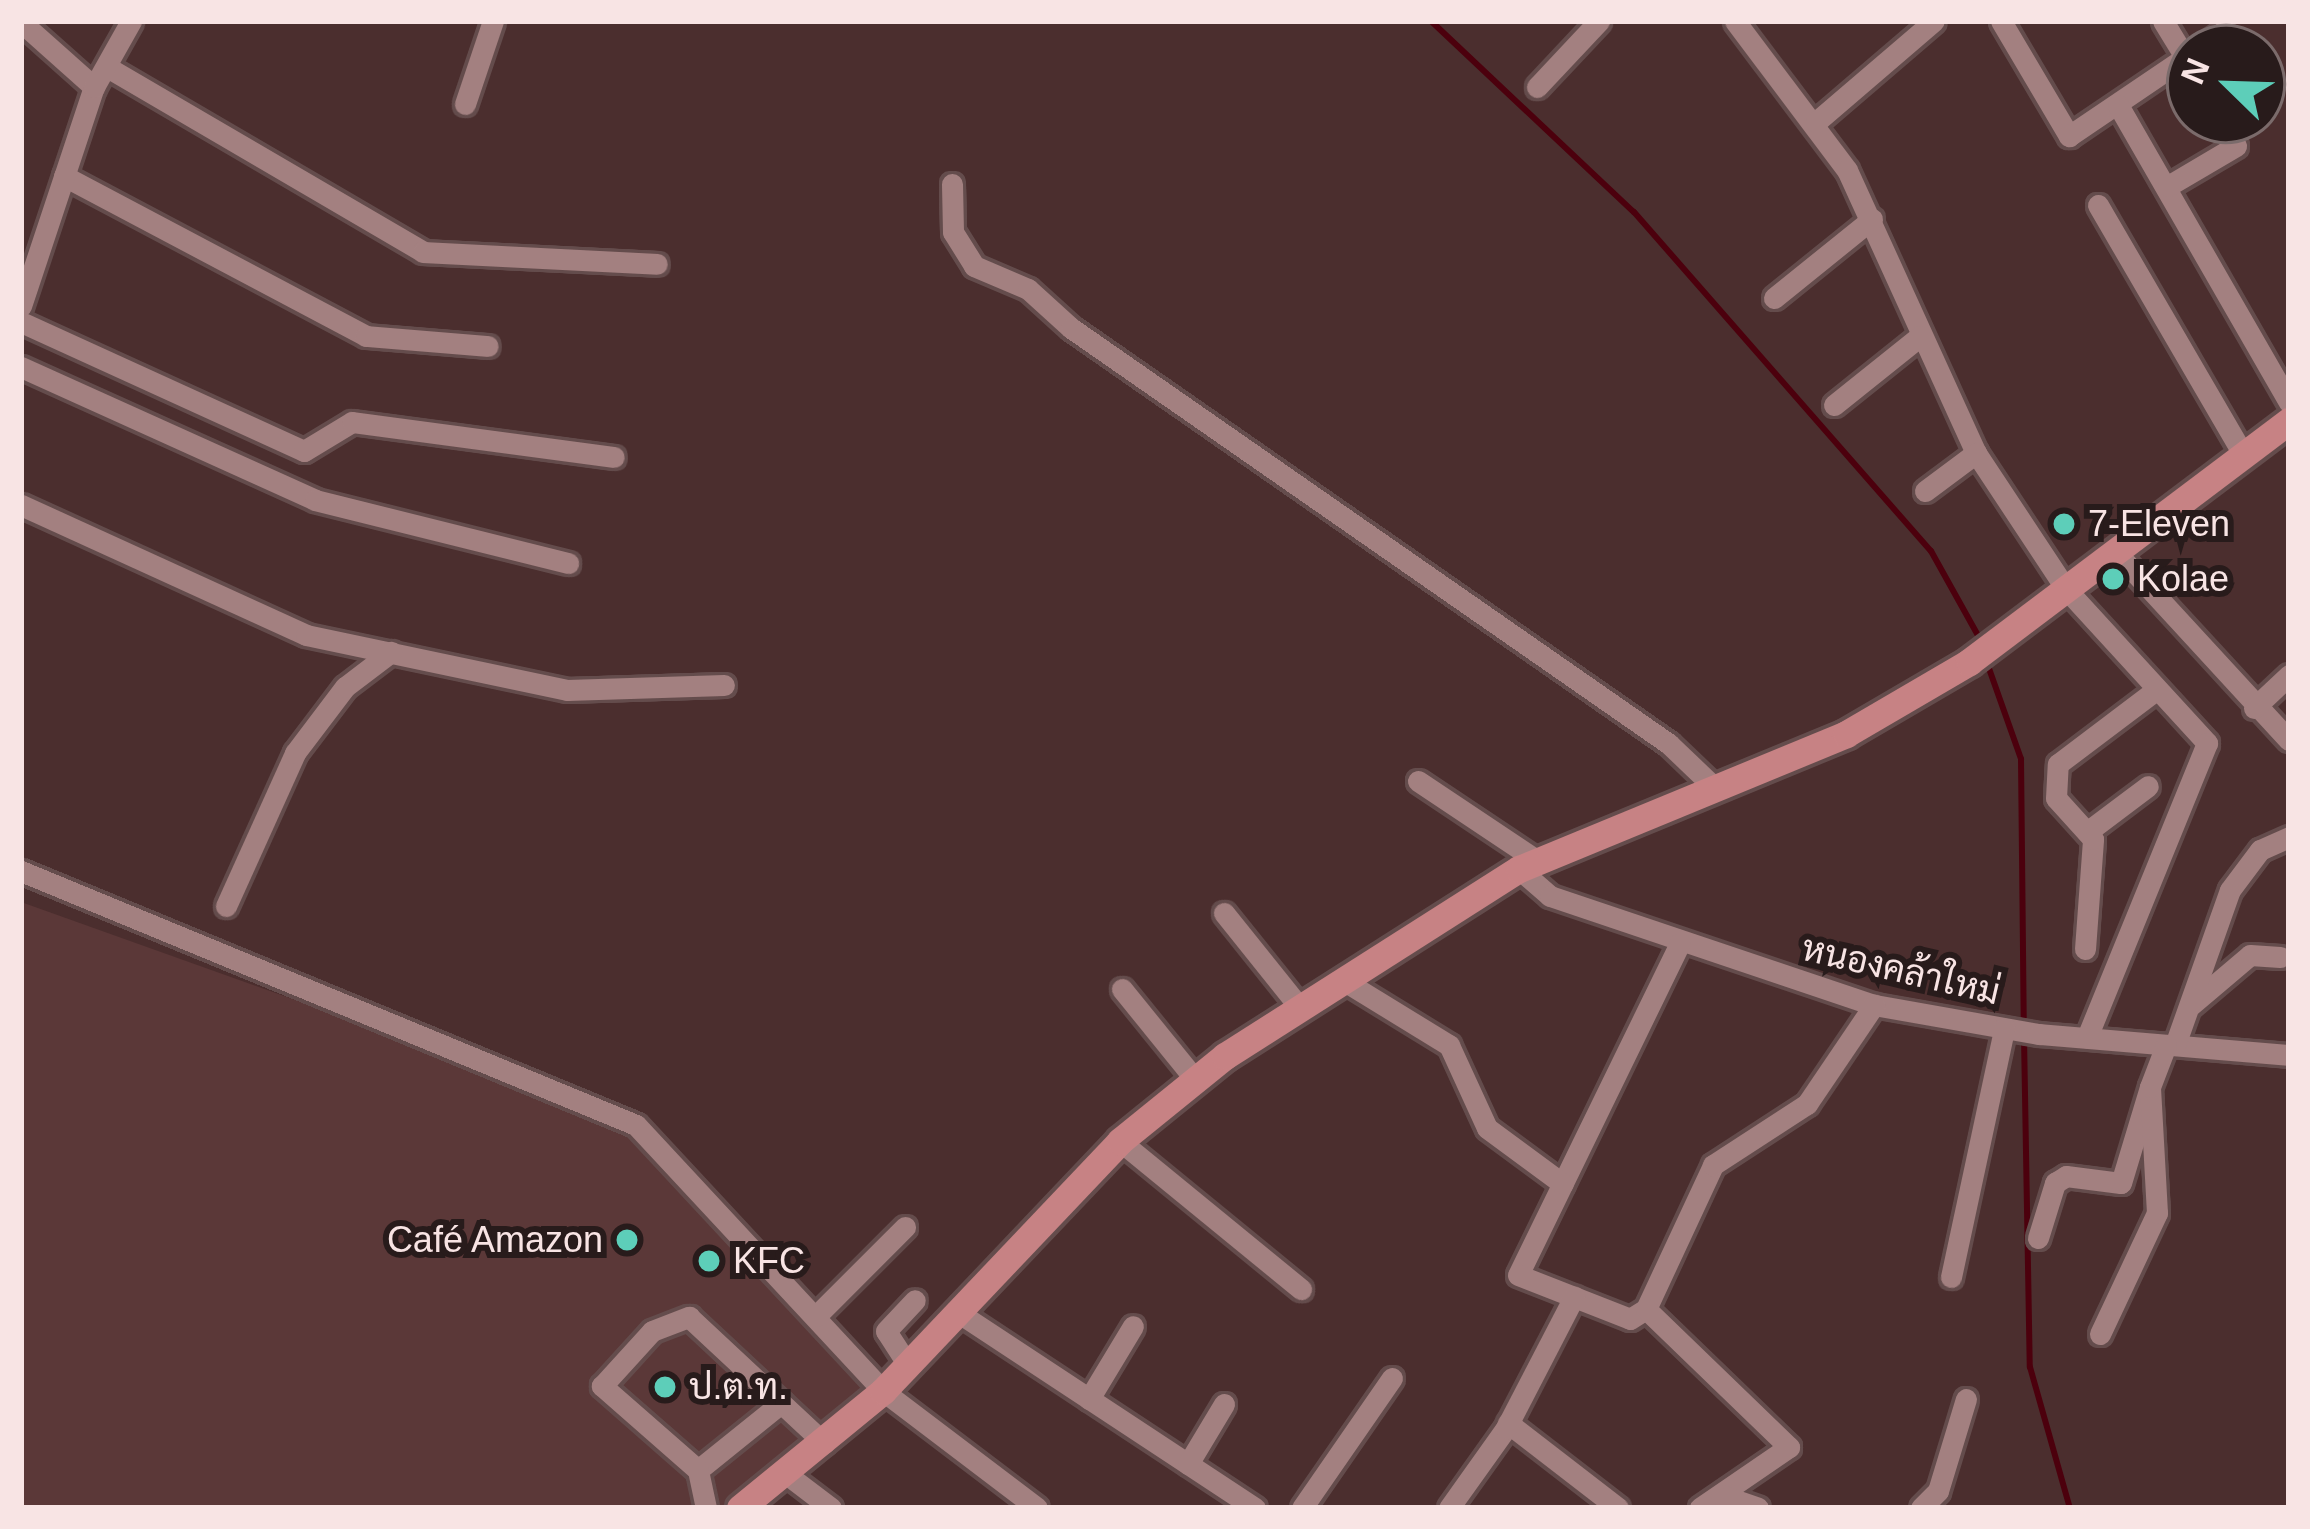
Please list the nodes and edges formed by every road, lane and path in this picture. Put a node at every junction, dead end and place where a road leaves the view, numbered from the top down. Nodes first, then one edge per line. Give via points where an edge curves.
1 (131, 21) edge
2 (493, 21) edge
3 (1599, 21) edge
4 (1735, 21) edge
5 (1934, 21) edge
6 (2001, 21) edge
7 (21, 22) edge
8 (107, 67) junction
9 (2166, 71) edge
10 (94, 87) junction
11 (1537, 87) dead end
12 (465, 104) dead end
13 (2118, 105) junction
14 (1816, 122) junction
15 (2236, 146) dead end
16 (64, 176) junction
17 (952, 184) dead end
18 (2168, 186) junction
19 (2098, 205) dead end
20 (1872, 219) junction
21 (657, 264) dead end
22 (1774, 298) dead end
23 (21, 306) edge
24 (21, 322) edge
25 (1920, 337) junction
26 (488, 346) dead end
27 (21, 367) edge
28 (2289, 402) edge
29 (1834, 405) dead end
30 (2289, 421) edge
31 (2241, 451) junction
32 (1976, 453) junction
33 (614, 457) dead end
34 (1925, 491) dead end
35 (21, 505) edge
36 (2114, 550) junction
37 (568, 563) dead end
38 (2066, 589) junction
39 (391, 652) junction
40 (2289, 675) edge
41 (724, 685) dead end
42 (2156, 690) junction
43 (2254, 708) junction
44 (2289, 740) edge
45 (1418, 781) dead end
46 (2148, 786) dead end
47 (1714, 787) junction
48 (2087, 832) junction
49 (2289, 837) edge
50 (1529, 865) junction
51 (21, 871) edge
52 (226, 906) dead end
53 (1224, 913) dead end
54 (1680, 943) junction
55 (2085, 949) dead end
56 (2280, 957) dead end
57 (1346, 982) junction
58 (1122, 989) dead end
59 (1874, 1005) junction
60 (2190, 1005) junction
61 (1301, 1010) junction
62 (2007, 1029) junction
63 (2087, 1037) junction
64 (2170, 1045) junction
65 (2289, 1055) edge
66 (1195, 1079) junction
67 (2150, 1087) junction
68 (1120, 1141) junction
69 (1563, 1184) junction
70 (905, 1227) dead end
71 (2038, 1238) dead end
72 (1951, 1277) dead end
73 (1301, 1289) dead end
74 (1574, 1297) junction
75 (915, 1300) dead end
76 (1646, 1309) junction
77 (956, 1312) junction
78 (816, 1316) junction
79 (1133, 1326) dead end
80 (2100, 1334) dead end
81 (908, 1365) junction
82 (1392, 1378) dead end
83 (883, 1391) junction
84 (1089, 1399) junction
85 (1966, 1399) dead end
86 (782, 1402) junction
87 (1224, 1404) dead end
88 (1508, 1423) junction
89 (824, 1444) junction
90 (1188, 1464) junction
91 (698, 1470) junction
92 (784, 1473) junction
93 (1721, 1495) junction
94 (706, 1508) edge
95 (740, 1508) edge
96 (831, 1508) edge
97 (1037, 1508) edge
98 (1255, 1508) edge
99 (1302, 1508) edge
100 (1448, 1508) edge
101 (1618, 1508) edge
102 (1700, 1508) edge
103 (1757, 1508) edge
104 (1921, 1508) edge

1 - 8 street
2 - 12 street
3 - 11 street
4 - 14 street
5 - 14 street
6 - 13 street via 2068,136
7 - 10 street
8 - 10 street
8 - 21 street via 423,252
9 - 13 street
10 - 16 street
13 - 18 street
14 - 20 street
15 - 18 street
16 - 23 street
16 - 26 street via 366,336
17 - 47 street via 953,232 974,266 1028,289 1070,328 1669,744
18 - 28 street
19 - 31 street
20 - 22 street
20 - 25 street
24 - 33 street via 304,451 352,422
25 - 29 street
25 - 32 street
27 - 37 street via 315,500
30 - 31 main road
31 - 36 main road
32 - 34 street
32 - 38 street
35 - 39 street via 306,635
36 - 38 main road
36 - 43 street
38 - 42 street
38 - 47 main road via 1969,662 1846,734
39 - 41 street via 567,690
39 - 52 street via 345,687 295,753
40 - 43 street
42 - 48 street via 2058,764 2056,797
42 - 63 street via 2207,743
43 - 44 street
45 - 50 street, หนองคล้าใหม่
46 - 48 street
47 - 50 main road
48 - 55 street
49 - 60 street via 2243,867
50 - 54 street, หนองคล้าใหม่ via 1550,896
50 - 57 main road
51 - 78 street via 636,1125
53 - 61 street
54 - 59 street, หนองคล้าใหม่
54 - 69 street
56 - 60 street via 2250,955
57 - 61 main road
57 - 69 street via 1449,1046 1487,1128
58 - 66 street
59 - 62 street, หนองคล้าใหม่
59 - 76 street via 1807,1104 1712,1165
60 - 64 street
61 - 66 main road
62 - 63 street, หนองคล้าใหม่
62 - 72 street
63 - 64 street, หนองคล้าใหม่
64 - 65 street, หนองคล้าใหม่
64 - 67 street
66 - 68 main road
67 - 71 street via 2121,1183 2055,1183
67 - 80 street via 2157,1213
68 - 73 street
68 - 77 main road
69 - 74 street via 1518,1276
70 - 78 street
74 - 76 street via 1630,1319
74 - 88 street
75 - 81 street via 886,1331
76 - 93 street via 1789,1447
77 - 81 main road
77 - 84 street
78 - 83 street
79 - 84 street
81 - 83 main road
82 - 99 street
83 - 89 main road
83 - 97 street
84 - 90 street
85 - 104 street via 1938,1491
86 - 89 street
86 - 91 street
86 - 91 street via 689,1317 652,1331 602,1386
87 - 90 street
88 - 100 street
88 - 101 street
89 - 92 main road
90 - 98 street
91 - 94 street
92 - 95 main road
92 - 96 street
93 - 102 street
93 - 103 street

